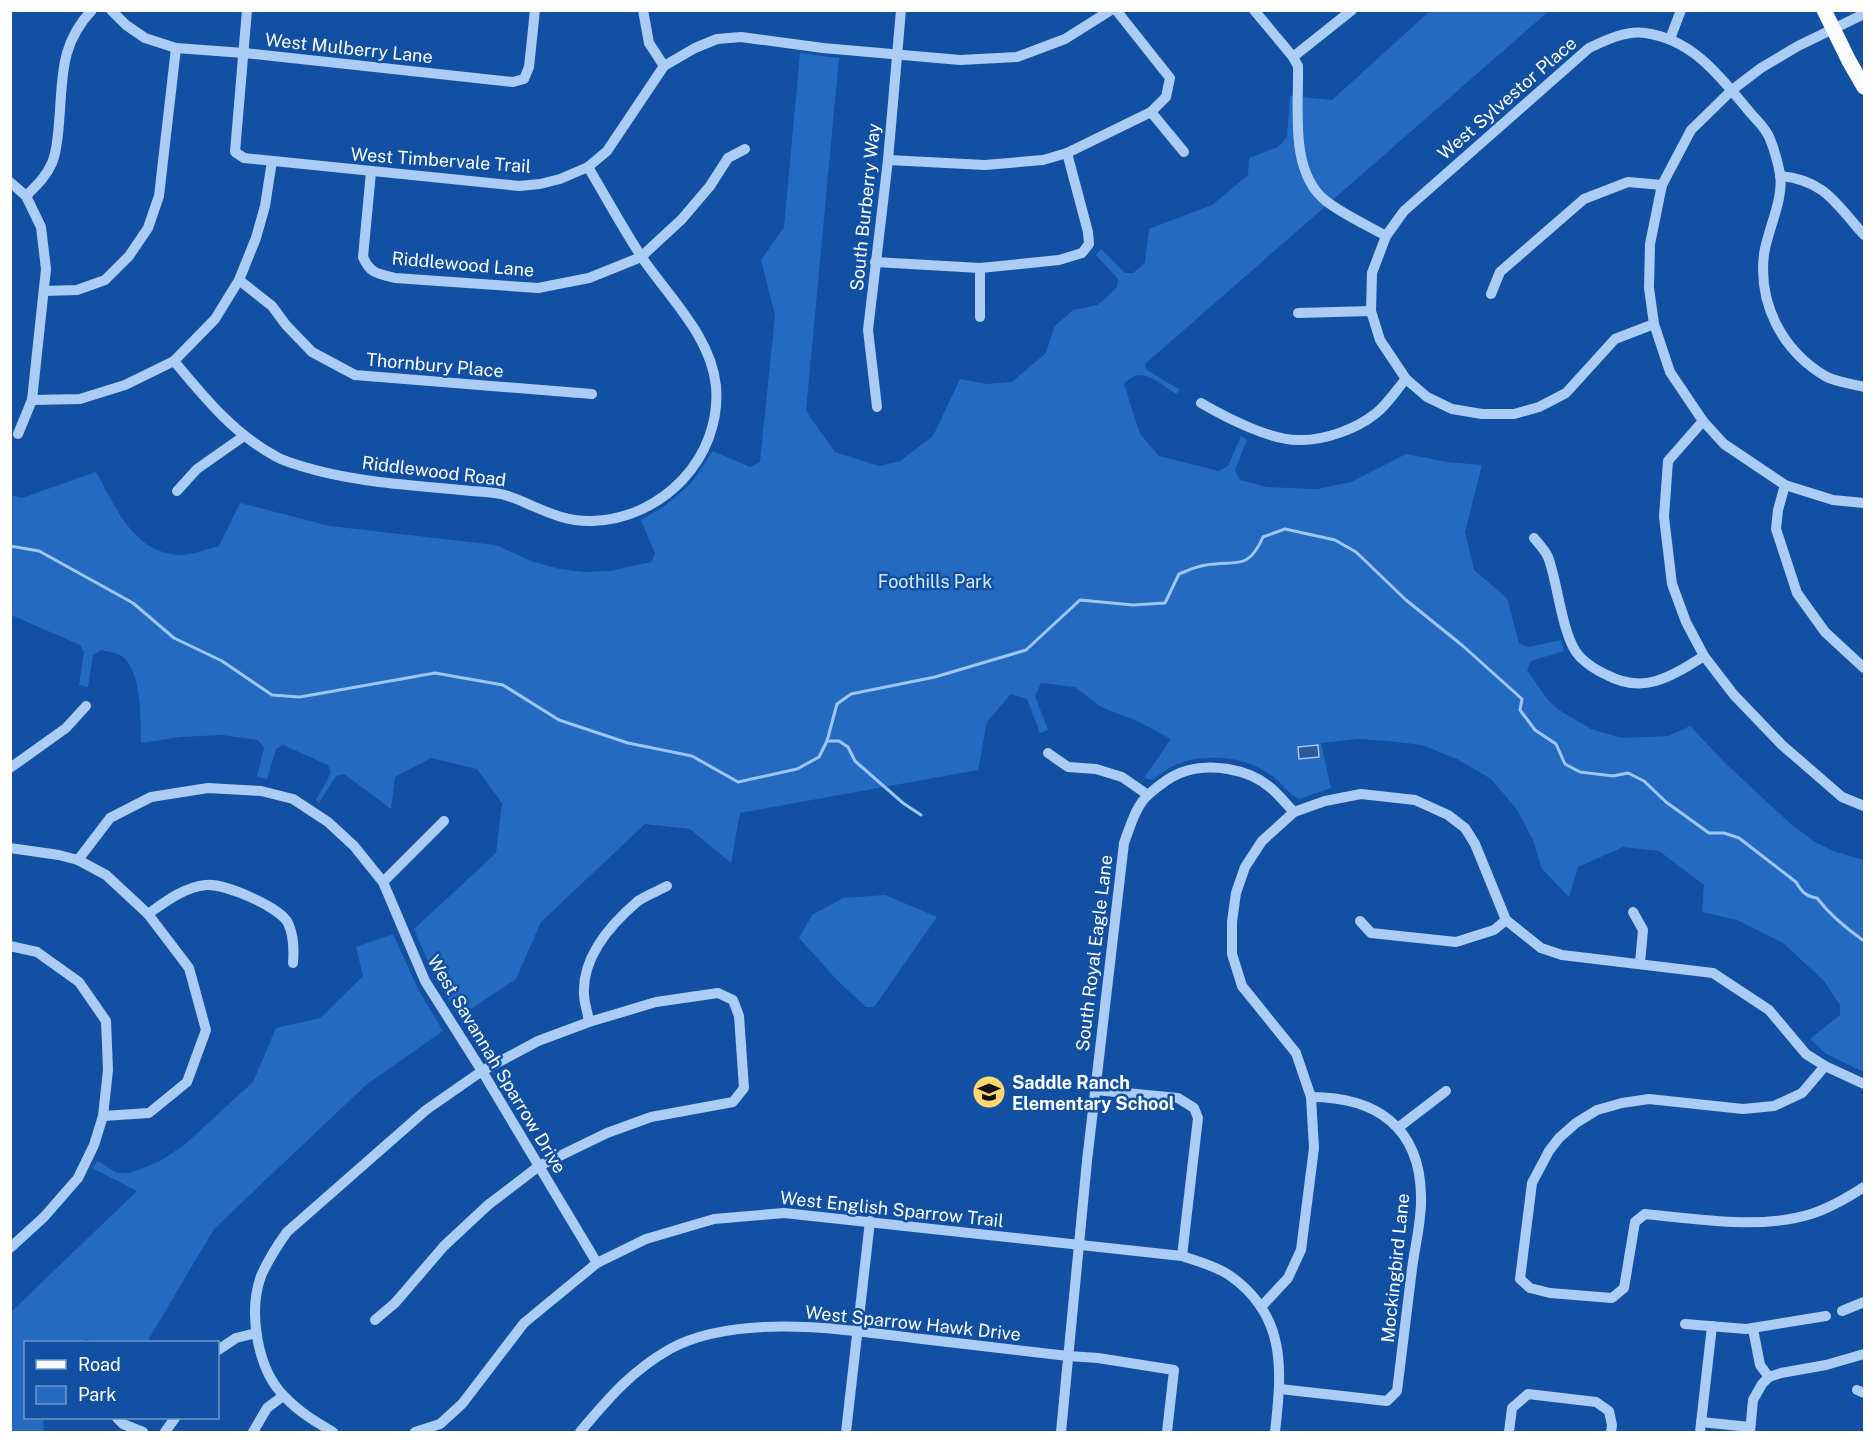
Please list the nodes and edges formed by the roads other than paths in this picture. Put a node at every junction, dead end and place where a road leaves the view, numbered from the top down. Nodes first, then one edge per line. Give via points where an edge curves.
1 (92, 10) edge
2 (111, 10) edge
3 (247, 10) edge
4 (535, 10) edge
5 (643, 10) edge
6 (901, 10) edge
7 (1111, 10) edge
8 (1116, 10) edge
9 (1254, 10) edge
10 (1352, 10) edge
11 (1681, 10) edge
12 (1824, 10) edge
13 (1864, 14) edge
14 (1833, 29) junction
15 (1670, 39) junction
16 (176, 48) junction
17 (244, 53) junction
18 (896, 55) junction
19 (1293, 57) junction
20 (664, 66) junction
21 (1864, 87) edge
22 (1732, 90) junction
23 (1151, 112) junction
24 (745, 149) dead end
25 (1184, 152) dead end
26 (1067, 153) junction
27 (888, 160) junction
28 (272, 161) junction
29 (588, 167) junction
30 (371, 172) junction
31 (1780, 176) junction
32 (10, 182) edge
33 (1662, 185) junction
34 (26, 196) junction
35 (1864, 234) edge
36 (1386, 236) junction
37 (641, 257) junction
38 (875, 262) junction
39 (980, 268) junction
40 (240, 280) junction
41 (44, 291) junction
42 (1491, 294) dead end
43 (1371, 311) junction
44 (1298, 313) dead end
45 (980, 317) dead end
46 (1654, 324) junction
47 (174, 361) junction
48 (1406, 379) junction
49 (1864, 387) edge
50 (592, 394) dead end
51 (32, 400) junction
52 (1201, 403) dead end
53 (877, 407) dead end
54 (1703, 422) junction
55 (18, 434) dead end
56 (244, 436) junction
57 (1785, 485) junction
58 (177, 490) dead end
59 (1864, 504) edge
60 (1534, 538) dead end
61 (1704, 656) junction
62 (1864, 668) edge
63 (86, 706) dead end
64 (1048, 753) dead end
65 (10, 768) edge
66 (1148, 795) junction
67 (1864, 806) edge
68 (1294, 812) junction
69 (444, 820) dead end
70 (10, 848) edge
71 (78, 860) junction
72 (383, 882) junction
73 (667, 886) dead end
74 (1633, 912) dead end
75 (148, 914) junction
76 (1506, 920) junction
77 (1360, 921) dead end
78 (10, 946) edge
79 (293, 963) dead end
80 (1640, 963) junction
81 (589, 1022) junction
82 (1825, 1066) junction
83 (482, 1071) junction
84 (1864, 1084) edge
85 (1095, 1090) junction
86 (1446, 1091) dead end
87 (1311, 1097) junction
88 (103, 1116) junction
89 (1399, 1127) junction
90 (539, 1166) junction
91 (1864, 1187) edge
92 (870, 1221) junction
93 (1079, 1244) junction
94 (10, 1248) edge
95 (1182, 1256) junction
96 (597, 1263) junction
97 (1864, 1302) edge
98 (1261, 1307) junction
99 (1842, 1311) dead end
100 (1826, 1316) dead end
101 (375, 1320) dead end
102 (1685, 1324) dead end
103 (1712, 1326) junction
104 (1754, 1329) junction
105 (858, 1331) junction
106 (256, 1333) junction
107 (219, 1349) edge
108 (1864, 1354) edge
109 (1068, 1356) junction
110 (1770, 1377) junction
111 (1280, 1389) junction
112 (283, 1396) junction
113 (118, 1419) edge
114 (174, 1419) edge
115 (1700, 1427) edge
116 (1750, 1430) edge
117 (143, 1432) edge
118 (165, 1432) edge
119 (253, 1432) edge
120 (333, 1432) edge
121 (415, 1432) edge
122 (580, 1432) edge
123 (846, 1432) edge
124 (1062, 1432) edge
125 (1167, 1432) edge
126 (1275, 1432) edge
127 (1509, 1432) edge
128 (1611, 1432) edge

1 - 34 street via 78,25 65,54 53,161 45,177
2 - 16 street, West Mulberry Lane via 145,38
3 - 17 street, West Timbervale Trail
4 - 17 street, West Mulberry Lane via 529,68 524,79 513,82
5 - 20 street via 649,43
6 - 18 street, South Burberry Way
7 - 18 street, West Timbervale Trail via 1065,39 1017,57 960,60
8 - 23 street via 1170,78 1166,97
9 - 19 street
10 - 19 street
11 - 15 street
12 - 14 main road
13 - 14 street
14 - 21 main road
14 - 22 street via 1761,68
15 - 22 street, West Sylvestor Place via 1707,63
15 - 36 street, West Sylvestor Place via 1644,32 1611,38 1589,48 1404,211
16 - 17 street, West Mulberry Lane
16 - 41 street via 159,196 148,228 129,256 105,280 77,290
17 - 28 street, West Timbervale Trail via 235,152 244,158
18 - 20 street, West Timbervale Trail via 741,37 717,39
18 - 27 street, South Burberry Way
19 - 36 street via 1298,66 1298,146 1310,181 1326,201
20 - 29 street, West Timbervale Trail via 606,151
22 - 31 street, West Sylvestor Place via 1770,137
22 - 33 street via 1691,130
23 - 25 street
23 - 26 street
24 - 37 street, Riddlewood Lane via 728,158 682,219
26 - 27 street via 1043,160 985,165
26 - 39 street via 1089,244 1082,253 1059,260
27 - 38 street, South Burberry Way
28 - 30 street, West Timbervale Trail
28 - 40 street via 265,206
29 - 30 street, West Timbervale Trail via 560,179 519,186
29 - 37 street, Riddlewood Road
30 - 37 street, Riddlewood Lane via 363,257 374,272 395,278 538,288 589,278
31 - 35 street via 1799,178 1819,187
31 - 49 street, West Sylvestor Place via 1779,197 1764,253 1763,282 1773,320 1796,353 1827,377
32 - 34 street
33 - 42 street via 1628,182 1584,199 1500,272
33 - 46 street via 1650,244 1649,288
34 - 41 street via 41,226 46,269
36 - 43 street, West Sylvestor Place via 1372,273
37 - 56 street, Riddlewood Road via 704,344 716,386 714,419 705,450 690,472 661,500 614,518 591,521 554,516 506,495 331,475 277,458
38 - 39 street
38 - 53 street, South Burberry Way via 868,330
39 - 45 street
40 - 47 street via 215,319
40 - 50 street, Thornbury Place via 272,306 312,352 355,375
41 - 51 street
43 - 44 street
43 - 48 street, West Sylvestor Place via 1380,340
46 - 48 street, West Sylvestor Place via 1615,339 1566,393 1514,414 1452,409 1427,397
46 - 54 street via 1670,372
47 - 51 street via 125,385 80,399
47 - 56 street, Riddlewood Road via 214,409
48 - 52 street via 1376,413 1358,424 1300,441 1264,433
51 - 55 street
54 - 57 street via 1724,444
54 - 61 street via 1668,461 1664,517 1672,584
56 - 58 street via 197,469
57 - 59 street via 1833,500
57 - 62 street via 1776,529 1797,593 1825,632
60 - 61 street via 1547,555 1570,639 1579,656 1602,673 1621,683 1646,684 1671,676
61 - 67 street via 1734,695 1782,745 1842,797
63 - 65 street via 66,728
64 - 66 street via 1068,767 1096,769 1122,777
66 - 68 street, South Royal Eagle Lane via 1179,773 1224,768 1271,787
66 - 85 street, South Royal Eagle Lane via 1124,843
68 - 76 street via 1361,794 1415,800 1448,815 1465,828 1475,844
68 - 87 street via 1262,841 1245,867 1236,893 1232,954 1242,986 1296,1053
69 - 72 street
70 - 71 street
71 - 72 street, West Savannah Sparrow Drive via 110,818 151,797 208,788 261,791 293,799 328,822
71 - 75 street via 106,875
72 - 83 street, West Savannah Sparrow Drive via 425,981
73 - 81 street via 640,900 603,936 593,952 584,994
74 - 80 street via 1643,930
75 - 79 street via 176,895 206,885 237,890 287,920 294,944
75 - 88 street via 189,968 206,1030 187,1082 149,1113
76 - 77 street via 1494,930 1456,942 1371,933
76 - 80 street via 1541,948 1562,955
78 - 88 street via 37,952 79,982 106,1021 108,1070
80 - 82 street via 1713,973 1769,1010 1806,1054
81 - 83 street via 538,1041
81 - 90 street via 656,1002 718,993 733,1000 739,1016 744,1088 733,1102 651,1117
82 - 84 street
82 - 91 street via 1803,1093 1774,1106 1743,1109 1649,1099 1597,1110 1576,1123 1559,1137 1532,1183 1520,1279 1530,1288 1550,1293 1612,1298 1624,1288 1635,1222 1645,1214 1764,1222 1810,1215
83 - 90 street, West Savannah Sparrow Drive
83 - 106 street via 426,1110 287,1232 261,1278
85 - 93 street, South Royal Eagle Lane
85 - 95 street via 1178,1098 1194,1108 1197,1118
86 - 89 street
87 - 89 street, Mockingbird Lane via 1359,1103
87 - 98 street via 1314,1148 1301,1250 1288,1278
88 - 94 street via 78,1178
89 - 111 street, Mockingbird Lane via 1415,1154 1421,1198 1397,1391 1386,1401
90 - 96 street, West Savannah Sparrow Drive
90 - 101 street via 488,1204
92 - 93 street, West English Sparrow Trail
92 - 96 street, West English Sparrow Trail via 784,1213 733,1216 646,1239
92 - 105 street
93 - 95 street, West English Sparrow Trail
93 - 109 street, South Royal Eagle Lane
95 - 98 street, West English Sparrow Trail via 1227,1273
96 - 121 street, West English Sparrow Trail via 524,1323 462,1404 440,1424
97 - 99 street
98 - 111 street, West English Sparrow Trail via 1276,1338
100 - 104 street
102 - 103 street
103 - 104 street
103 - 115 street
104 - 110 street via 1760,1365
105 - 109 street, West Sparrow Hawk Drive
105 - 122 street, West Sparrow Hawk Drive via 759,1327 710,1334 671,1348 613,1392
105 - 123 street
106 - 107 street via 236,1338
106 - 112 street via 263,1364
108 - 110 street
109 - 124 street, South Royal Eagle Lane
109 - 125 street, West Sparrow Hawk Drive via 1174,1370
110 - 116 street via 1753,1400
111 - 126 street, West English Sparrow Trail
112 - 119 street via 267,1408
112 - 120 street via 305,1416
113 - 117 street
114 - 118 street
115 - 116 street
127 - 128 street via 1512,1408 1528,1395 1596,1402 1609,1411

